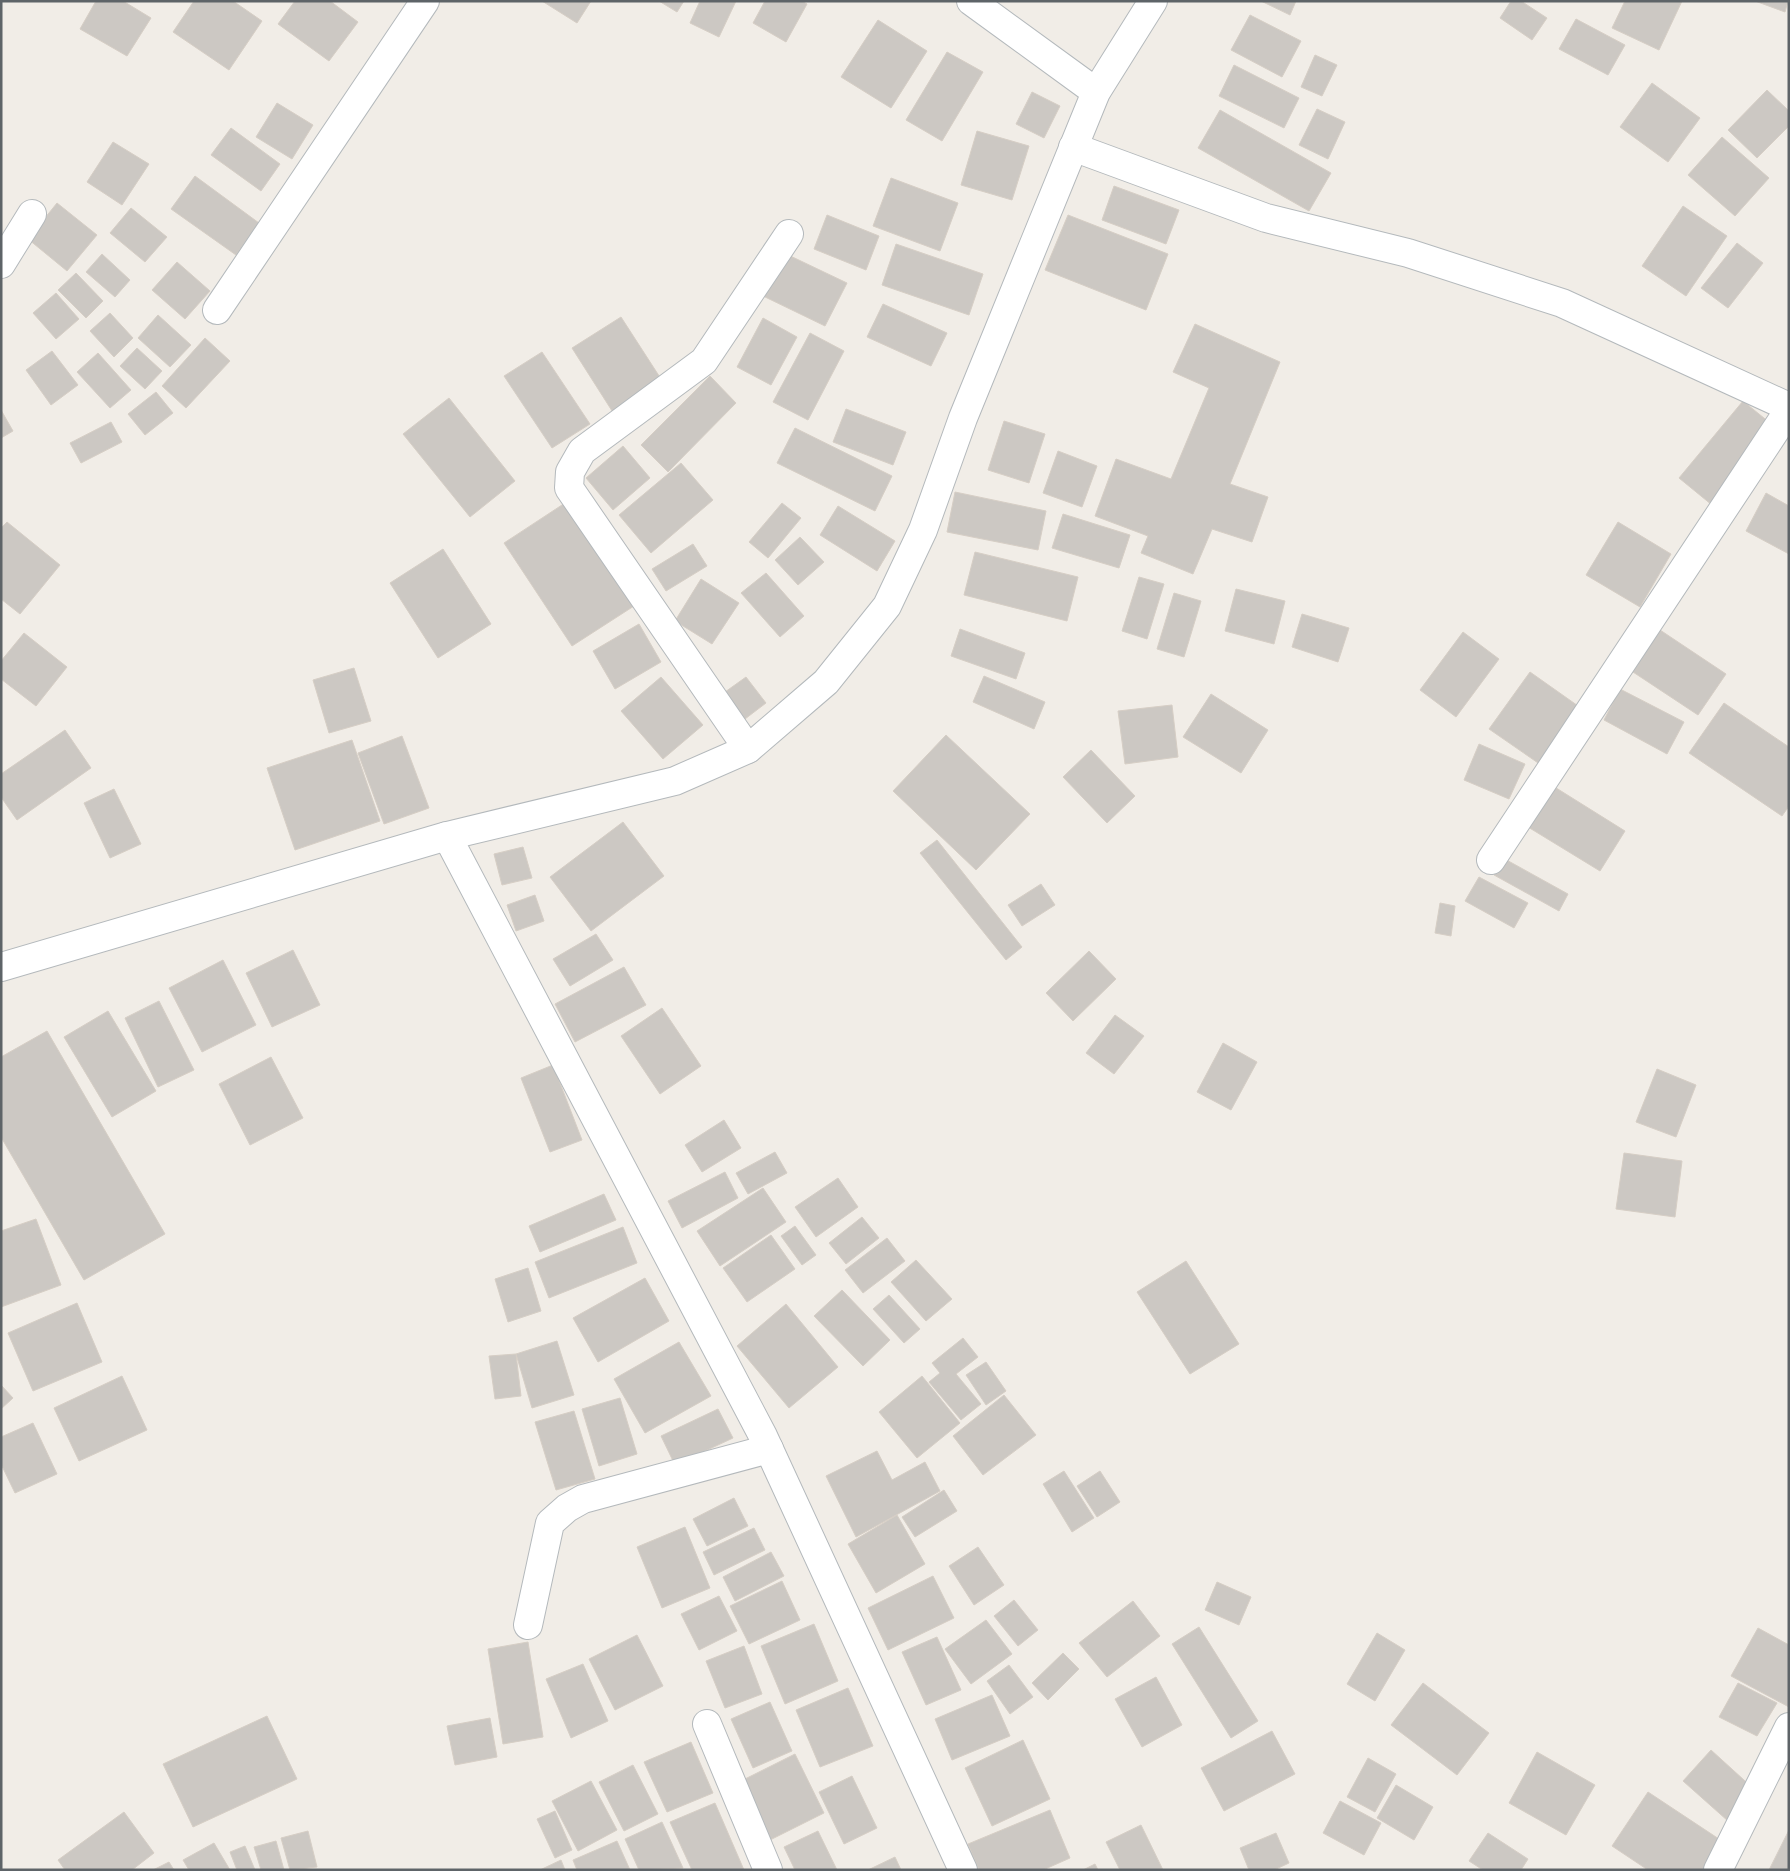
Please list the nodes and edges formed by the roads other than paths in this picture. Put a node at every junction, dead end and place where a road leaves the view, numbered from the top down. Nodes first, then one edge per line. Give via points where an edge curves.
1 (425, 1) edge
2 (971, 1) edge
3 (1153, 1) edge
4 (1096, 92) junction
5 (1073, 147) junction
6 (32, 214) dead end
7 (789, 234) dead end
8 (1, 264) edge
9 (217, 310) dead end
10 (1789, 409) edge
11 (748, 749) junction
12 (447, 836) junction
13 (1490, 860) dead end
14 (1, 967) edge
15 (768, 1449) junction
16 (528, 1626) dead end
17 (706, 1724) dead end
18 (1789, 1727) edge
19 (768, 1870) edge
20 (963, 1870) edge
21 (1718, 1870) edge

1 - 9 street
2 - 4 street
3 - 4 street
4 - 5 street
5 - 10 street via 1266,218 1408,253 1562,303
5 - 11 street via 962,418 923,530 887,606 826,682
6 - 8 street
7 - 11 street via 704,361 582,451 570,472 569,488
10 - 13 street
11 - 12 street via 675,781
12 - 14 street
12 - 15 street
15 - 16 street via 583,1498 567,1508 550,1523
15 - 20 street
17 - 19 street
18 - 21 street

